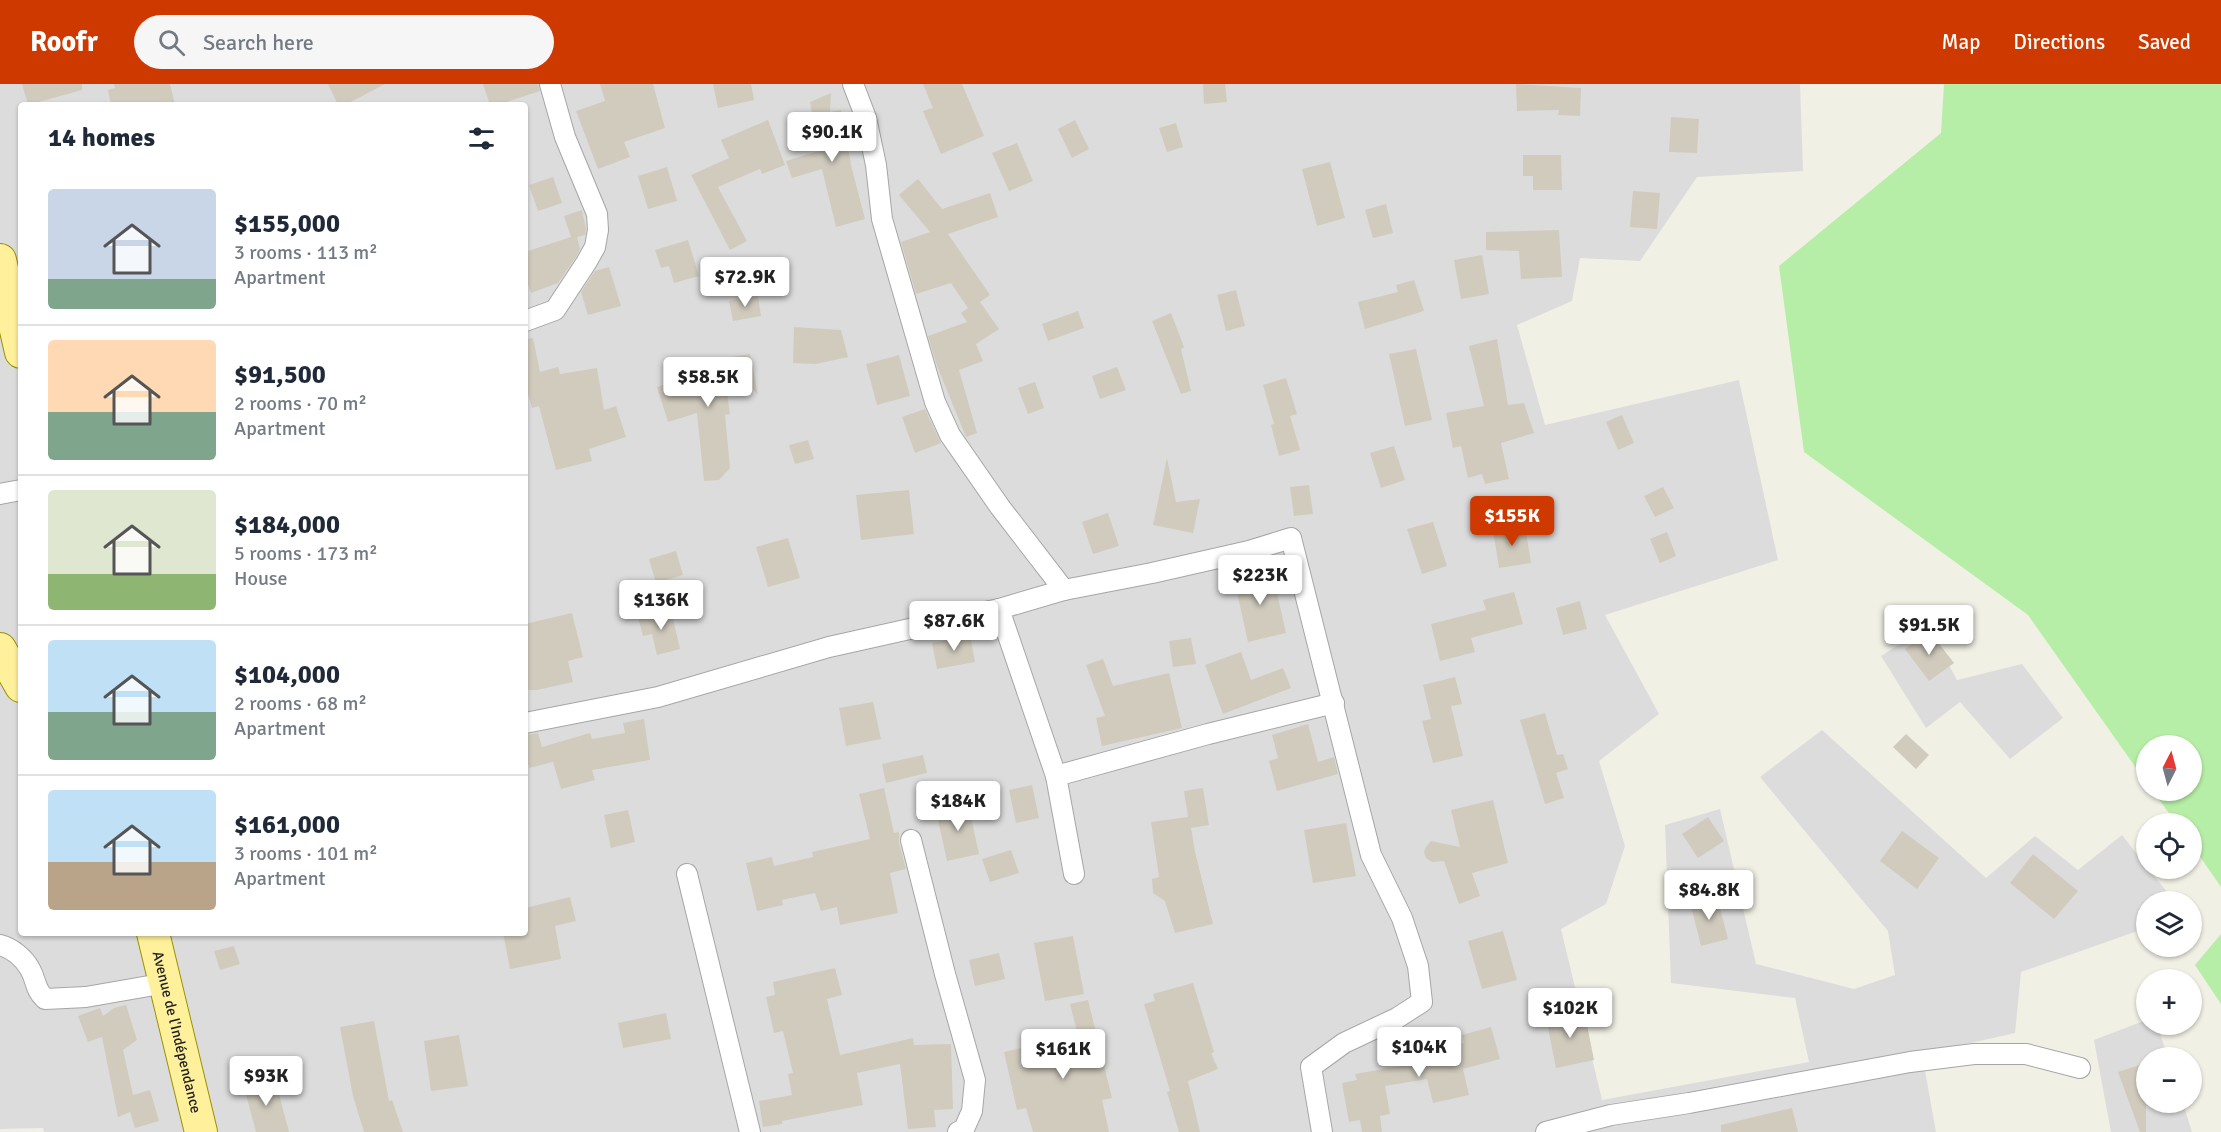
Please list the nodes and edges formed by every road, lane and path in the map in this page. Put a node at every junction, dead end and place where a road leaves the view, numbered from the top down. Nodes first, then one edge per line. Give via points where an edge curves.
1 (550, 84) edge
2 (853, 84) edge
3 (0, 260) edge
4 (528, 320) edge
5 (18, 339) edge
6 (18, 491) edge
7 (0, 494) edge
8 (1064, 590) junction
9 (999, 609) junction
10 (0, 649) edge
11 (18, 681) edge
12 (1334, 703) junction
13 (528, 722) edge
14 (1056, 776) junction
15 (911, 840) dead end
16 (687, 874) dead end
17 (1074, 874) dead end
18 (154, 936) edge
19 (0, 945) edge
20 (166, 983) junction
21 (2080, 1068) dead end
22 (1554, 1131) edge
23 (201, 1132) edge
24 (750, 1132) edge
25 (958, 1132) edge
26 (1322, 1132) edge

1 - 4 street via 565,137 597,214 598,230 595,247 555,310
2 - 8 street via 866,118 882,219 935,402 950,435
3 - 5 main road
6 - 7 street
8 - 9 street
8 - 12 street via 1238,554 1292,538
9 - 13 street via 829,647 658,697
9 - 14 street
10 - 11 main road
12 - 14 street
12 - 26 street via 1371,855 1402,918 1418,966 1422,1002 1344,1043 1311,1067
14 - 17 street
15 - 25 street via 975,1080 972,1111 964,1129
16 - 24 street
18 - 20 main road, Avenue de l'Indépendance
19 - 20 street via 20,956 45,999 86,997
20 - 23 main road, Avenue de l'Indépendance
21 - 22 street via 2026,1054 1964,1055 1611,1114

